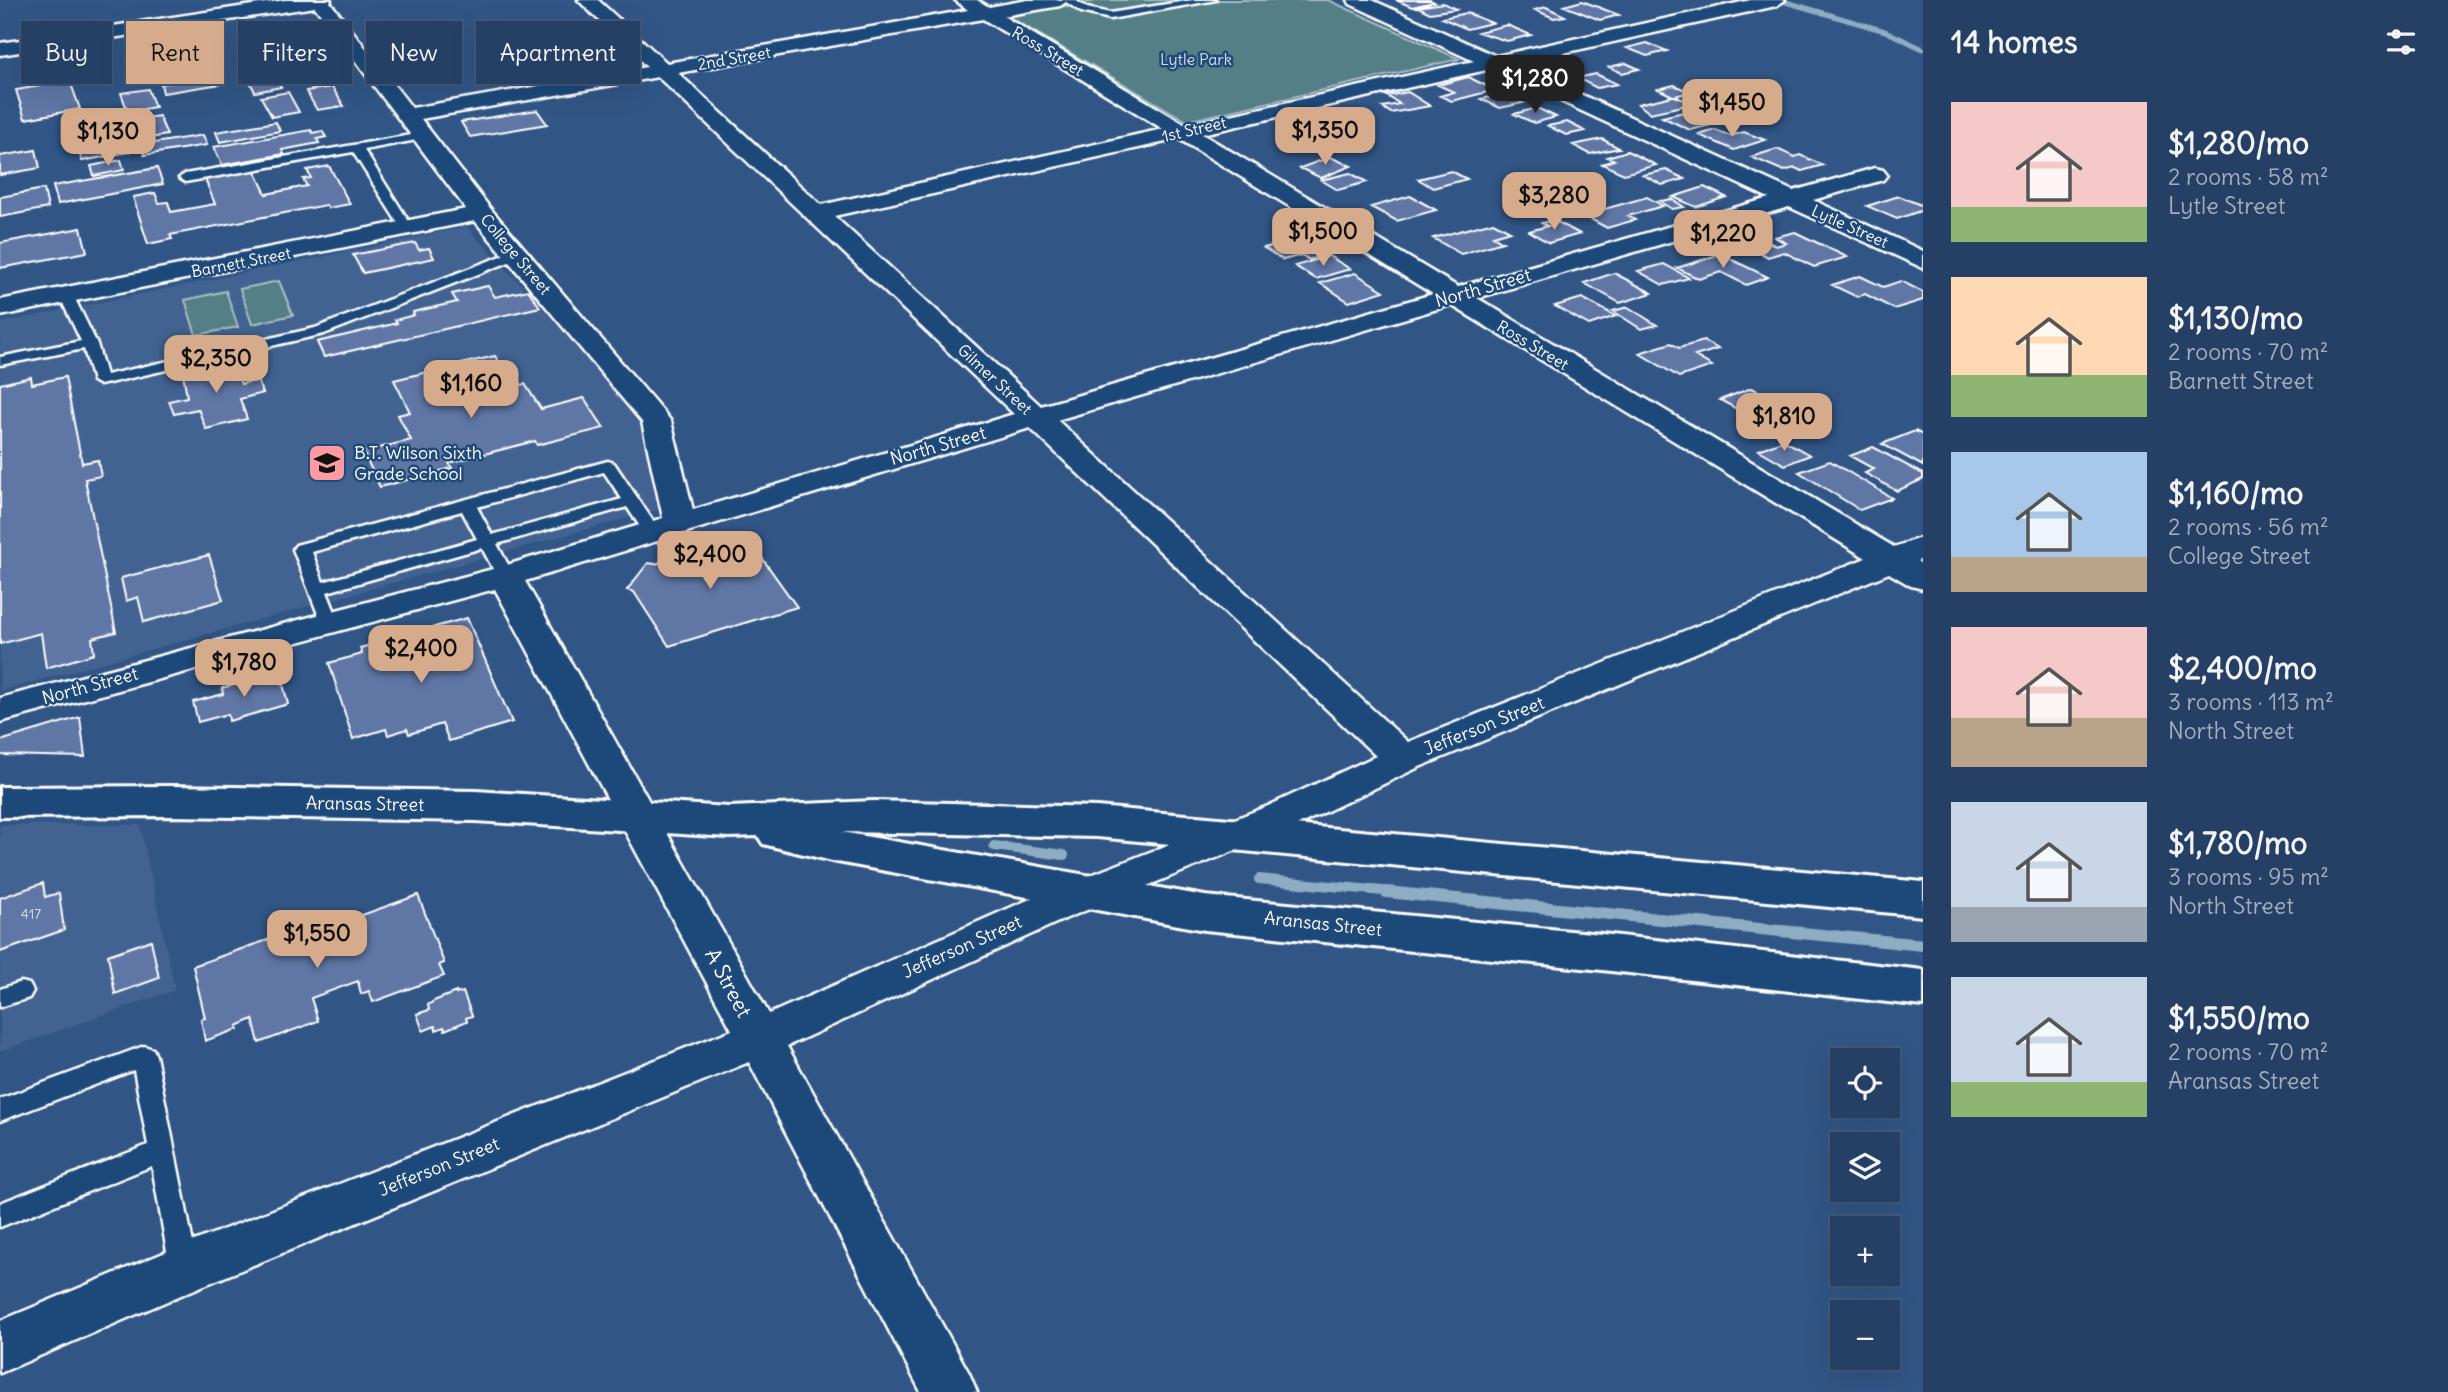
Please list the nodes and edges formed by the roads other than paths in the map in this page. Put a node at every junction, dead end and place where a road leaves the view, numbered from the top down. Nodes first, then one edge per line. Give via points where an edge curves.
1 (321, 0) edge
2 (587, 0) edge
3 (1060, 0) edge
4 (1068, 0) edge
5 (1211, 0) edge
6 (1357, 0) edge
7 (1771, 1) edge
8 (974, 6) edge
9 (205, 8) edge
10 (0, 49) edge
11 (1488, 62) junction
12 (663, 71) junction
13 (407, 115) junction
14 (1182, 132) junction
15 (424, 136) junction
16 (357, 148) junction
17 (1875, 175) dead end
18 (185, 178) dead end
19 (1790, 200) junction
20 (481, 213) junction
21 (817, 213) junction
22 (407, 228) junction
23 (517, 254) junction
24 (1923, 260) edge
25 (67, 297) junction
26 (1453, 297) junction
27 (0, 308) edge
28 (90, 344) junction
29 (0, 361) edge
30 (1036, 417) junction
31 (632, 501) junction
32 (467, 504) junction
33 (666, 526) junction
34 (496, 559) junction
35 (1913, 562) edge
36 (317, 589) junction
37 (330, 622) junction
38 (0, 710) edge
39 (1403, 759) junction
40 (0, 802) edge
41 (640, 814) junction
42 (729, 821) junction
43 (1234, 835) junction
44 (1089, 892) junction
45 (1923, 899) edge
46 (1923, 988) edge
47 (758, 1040) junction
48 (0, 1110) edge
49 (162, 1151) junction
50 (0, 1215) edge
51 (184, 1269) junction
52 (0, 1347) edge
53 (950, 1392) edge

1 - 9 street
1 - 13 street, College Street
2 - 12 street, Gilmer Street
3 - 8 street, 2nd Street
4 - 5 lane via 1084,10 1110,16
6 - 11 street, Lytle Street
7 - 11 street, 1st Street
8 - 12 street, 2nd Street
8 - 14 street, Ross Street
9 - 10 street
11 - 14 street, 1st Street
11 - 19 street, Lytle Street
12 - 13 street, 2nd Street
12 - 21 street, Gilmer Street
13 - 15 street, College Street
14 - 21 street, 1st Street
14 - 26 street, Ross Street
15 - 16 lane
15 - 20 street, College Street
16 - 18 lane
16 - 22 lane
17 - 19 street, North Street
19 - 24 street, Lytle Street
19 - 26 street, North Street
20 - 22 street, Barnett Street
20 - 23 street, College Street
21 - 30 street, Gilmer Street
22 - 25 street, Barnett Street
23 - 28 lane via 319,331 100,381
23 - 33 street, College Street via 656,421
25 - 27 street, Barnett Street
25 - 28 lane
26 - 30 street, North Street
26 - 35 street, Ross Street
28 - 29 lane
30 - 33 street, North Street
30 - 39 street, Gilmer Street
31 - 32 lane via 608,466
31 - 33 lane
31 - 34 lane
32 - 34 lane
32 - 36 lane via 302,549
33 - 34 street, North Street
34 - 36 lane
34 - 37 street, North Street
34 - 41 street, A Street
35 - 39 street, Jefferson Street
36 - 37 lane
37 - 38 street, North Street
39 - 43 street, Jefferson Street
40 - 41 street, Aransas Street via 476,806
41 - 42 street, Aransas Street
41 - 47 street, A Street
42 - 43 street, Aransas Street via 874,816 1097,822
42 - 44 street, Aransas Street via 832,846
43 - 44 street, Jefferson Street
43 - 45 street, Aransas Street
44 - 46 street, Aransas Street via 1205,913
44 - 47 street, Jefferson Street
47 - 51 street, Jefferson Street
47 - 53 street, A Street
48 - 49 lane via 144,1056
49 - 50 lane
49 - 51 lane
51 - 52 street, Jefferson Street

